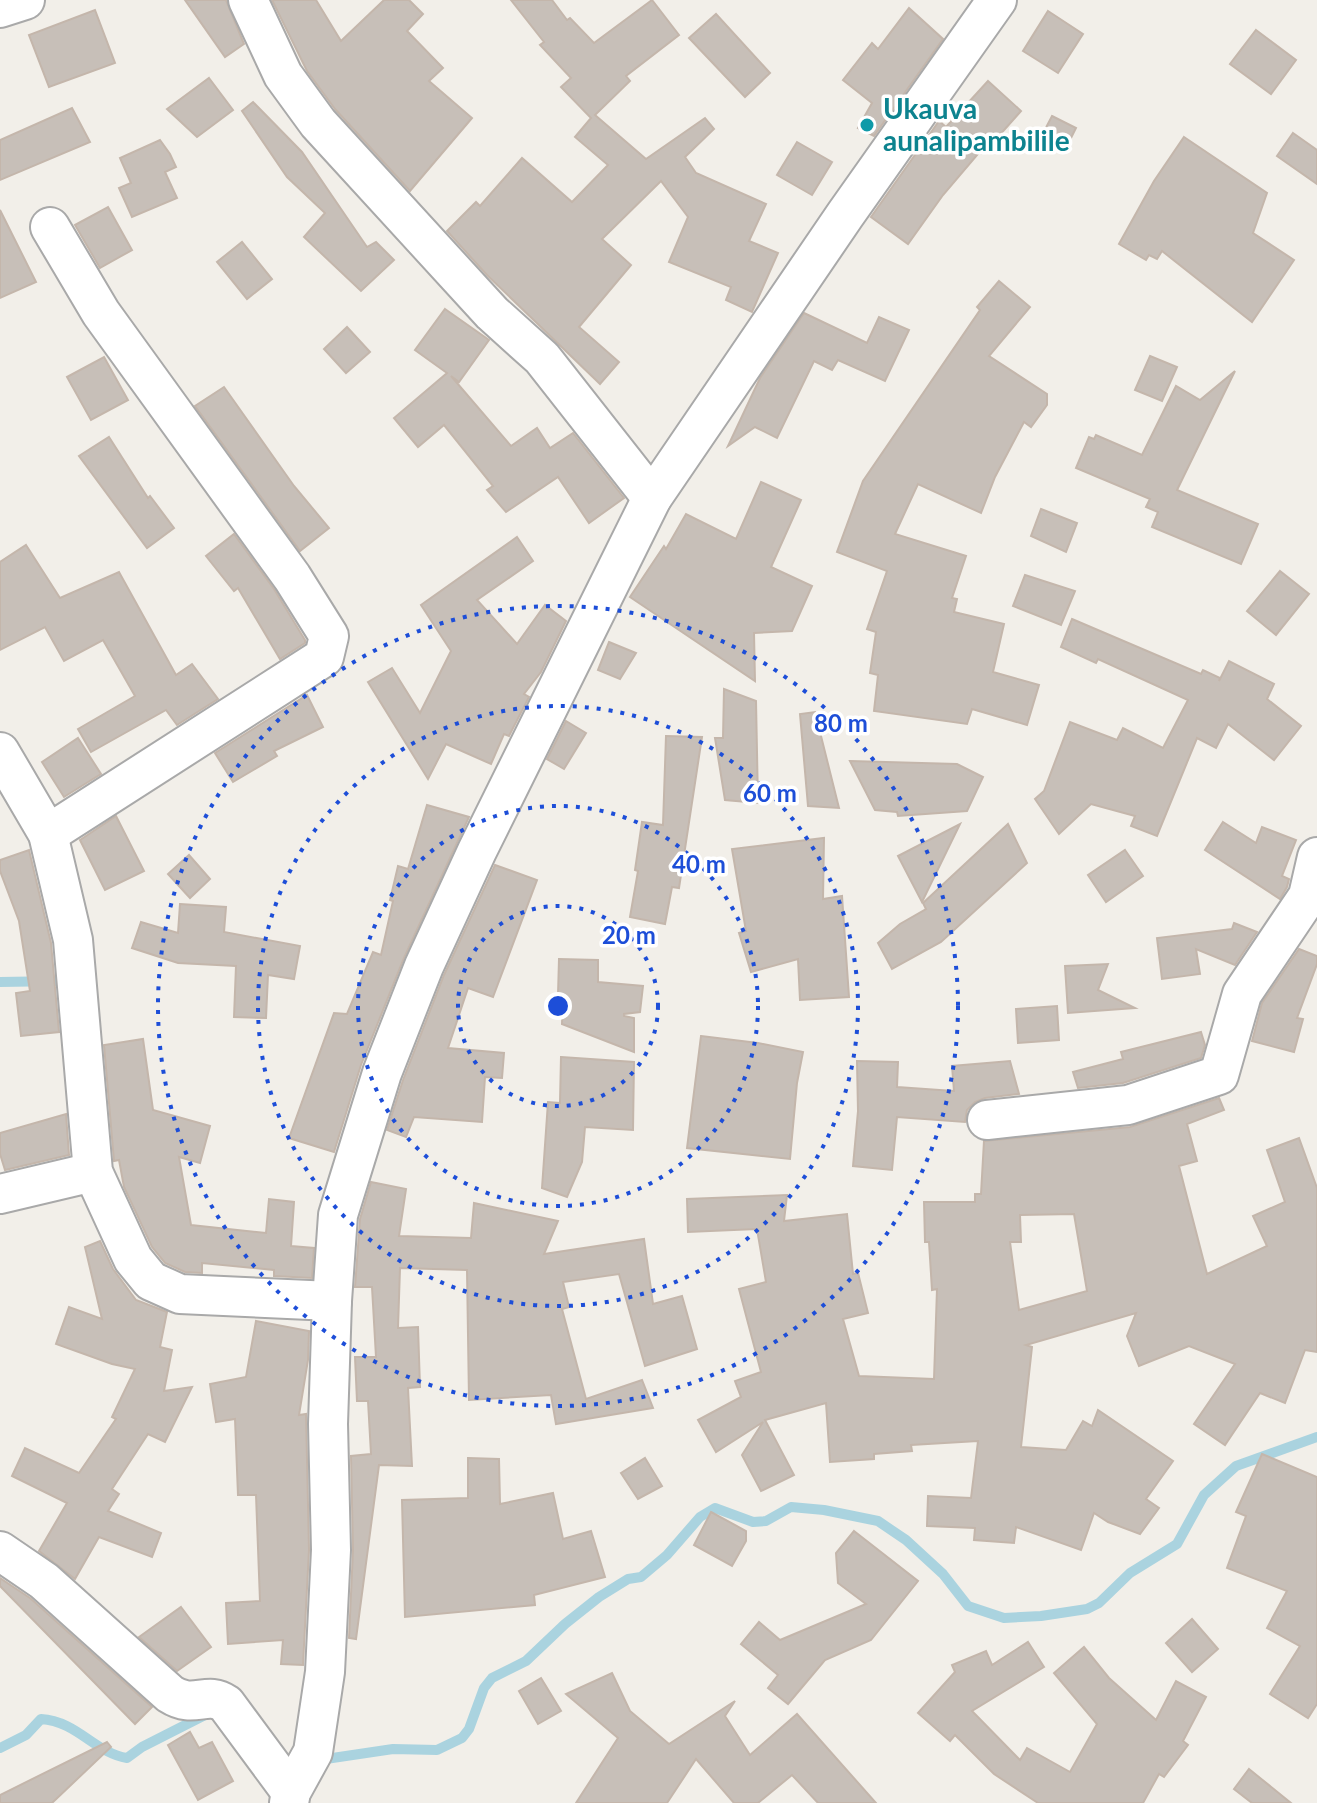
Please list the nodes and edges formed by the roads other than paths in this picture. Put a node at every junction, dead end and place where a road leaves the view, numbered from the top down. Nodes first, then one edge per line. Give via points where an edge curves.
1 (25, 0) edge
2 (248, 0) edge
3 (997, 0) edge
4 (0, 8) edge
5 (50, 227) dead end
6 (652, 498) junction
7 (0, 752) edge
8 (48, 834) junction
9 (1317, 857) edge
10 (987, 1120) dead end
11 (93, 1172) junction
12 (0, 1194) edge
13 (332, 1301) junction
14 (0, 1551) edge
15 (290, 1798) edge

1 - 4 street
2 - 6 street via 283,75 318,123 492,313 542,358
3 - 6 street
5 - 8 street via 101,313 329,636 324,657
6 - 13 street via 424,966 382,1073 338,1215
7 - 8 street
8 - 11 street via 73,940
9 - 10 street via 1308,896 1242,994 1219,1075 1128,1105
11 - 12 street
11 - 13 street via 133,1259 151,1281 180,1294
13 - 15 street via 325,1672 313,1752
14 - 15 street via 44,1581 170,1694 188,1702 212,1697 226,1704

